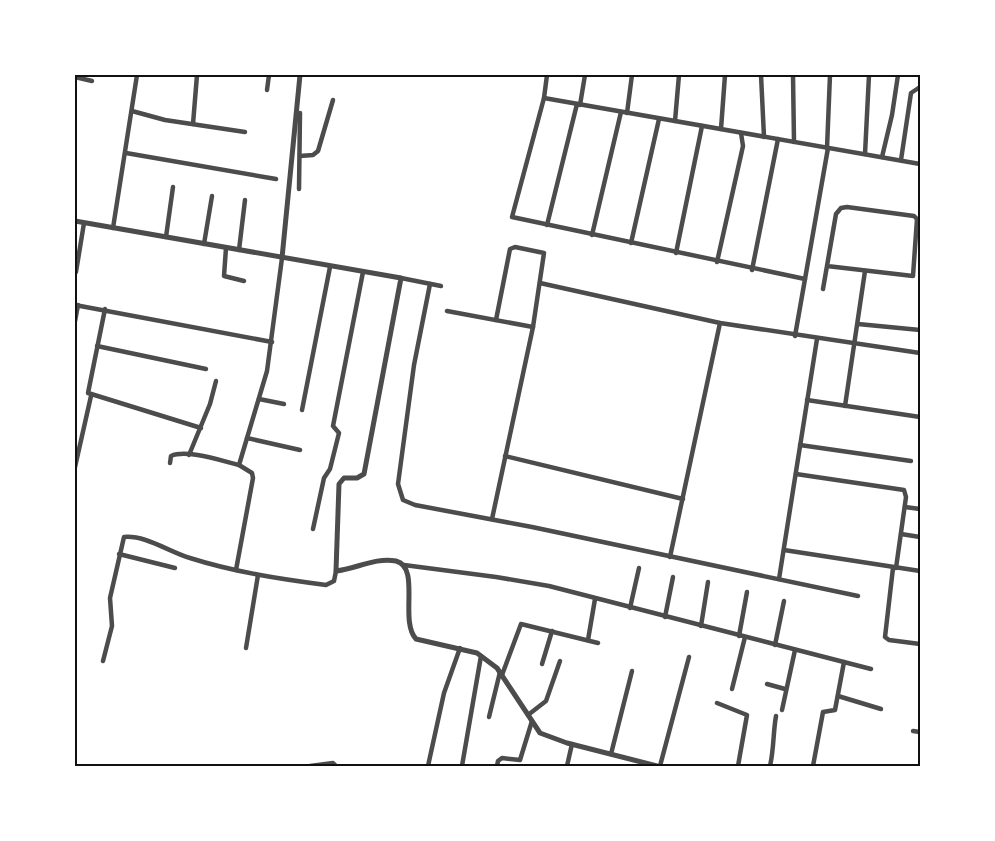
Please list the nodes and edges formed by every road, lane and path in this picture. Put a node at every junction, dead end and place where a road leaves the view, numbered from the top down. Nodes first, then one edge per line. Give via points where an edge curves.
1 (137, 75) edge
2 (197, 75) edge
3 (269, 75) edge
4 (300, 75) edge
5 (547, 75) edge
6 (585, 75) edge
7 (632, 75) edge
8 (679, 75) edge
9 (725, 75) edge
10 (761, 75) edge
11 (793, 75) edge
12 (830, 75) edge
13 (869, 75) edge
14 (898, 75) edge
15 (75, 77) edge
16 (92, 81) dead end
17 (920, 87) edge
18 (267, 90) dead end
19 (544, 98) junction
20 (333, 100) dead end
21 (578, 104) junction
22 (132, 111) junction
23 (624, 112) junction
24 (300, 113) dead end
25 (659, 119) junction
26 (675, 121) junction
27 (193, 124) junction
28 (702, 126) junction
29 (720, 130) junction
30 (245, 132) dead end
31 (740, 133) junction
32 (764, 137) junction
33 (778, 139) junction
34 (794, 142) junction
35 (828, 148) junction
36 (126, 153) junction
37 (865, 154) junction
38 (300, 156) junction
39 (882, 157) junction
40 (901, 160) junction
41 (920, 164) edge
42 (276, 179) dead end
43 (173, 187) dead end
44 (299, 189) dead end
45 (212, 196) dead end
46 (244, 200) dead end
47 (75, 221) edge
48 (84, 223) junction
49 (548, 225) junction
50 (113, 228) junction
51 (592, 235) junction
52 (166, 237) junction
53 (631, 243) junction
54 (204, 244) junction
55 (226, 248) junction
56 (918, 249) edge
57 (239, 250) junction
58 (676, 253) junction
59 (282, 258) junction
60 (717, 262) junction
61 (827, 266) junction
62 (330, 267) junction
63 (752, 270) junction
64 (865, 271) junction
65 (76, 272) edge
66 (363, 272) junction
67 (401, 278) junction
68 (805, 279) junction
69 (244, 281) dead end
70 (540, 283) junction
71 (430, 284) junction
72 (441, 286) dead end
73 (823, 289) dead end
74 (77, 305) edge
75 (105, 309) junction
76 (447, 311) dead end
77 (496, 320) junction
78 (75, 321) edge
79 (720, 323) junction
80 (858, 324) junction
81 (533, 327) junction
82 (920, 330) edge
83 (795, 336) junction
84 (816, 339) junction
85 (272, 342) junction
86 (855, 345) junction
87 (97, 346) junction
88 (920, 353) edge
89 (206, 369) dead end
90 (216, 381) dead end
91 (91, 396) junction
92 (259, 399) junction
93 (807, 400) junction
94 (284, 404) dead end
95 (845, 406) junction
96 (302, 410) dead end
97 (920, 417) edge
98 (201, 428) junction
99 (247, 438) junction
100 (77, 444) edge
101 (800, 445) junction
102 (300, 450) dead end
103 (189, 455) junction
104 (505, 456) junction
105 (911, 461) dead end
106 (170, 463) dead end
107 (239, 465) junction
108 (75, 466) edge
109 (796, 474) junction
110 (683, 499) junction
111 (905, 508) junction
112 (920, 510) edge
113 (492, 520) junction
114 (313, 529) dead end
115 (901, 534) junction
116 (920, 537) edge
117 (784, 550) junction
118 (119, 554) junction
119 (670, 557) junction
120 (404, 565) junction
121 (175, 568) dead end
122 (639, 568) dead end
123 (894, 568) junction
124 (236, 570) junction
125 (336, 571) junction
126 (920, 571) edge
127 (258, 575) junction
128 (673, 576) dead end
129 (779, 580) junction
130 (708, 582) dead end
131 (747, 592) dead end
132 (858, 596) dead end
133 (595, 599) junction
134 (784, 601) dead end
135 (630, 608) junction
136 (665, 617) junction
137 (701, 626) junction
138 (552, 631) junction
139 (742, 636) junction
140 (588, 640) junction
141 (598, 643) dead end
142 (920, 644) edge
143 (775, 645) junction
144 (246, 648) dead end
145 (460, 648) junction
146 (795, 650) junction
147 (481, 656) junction
148 (689, 657) dead end
149 (102, 661) dead end
150 (560, 661) dead end
151 (844, 662) junction
152 (542, 664) dead end
153 (871, 669) dead end
154 (632, 671) dead end
155 (501, 674) junction
156 (767, 684) dead end
157 (785, 689) junction
158 (732, 690) dead end
159 (838, 696) junction
160 (717, 703) dead end
161 (881, 709) dead end
162 (782, 710) dead end
163 (528, 715) junction
164 (776, 716) dead end
165 (490, 717) dead end
166 (532, 721) junction
167 (913, 730) dead end
168 (920, 732) edge
169 (572, 744) junction
170 (611, 754) junction
171 (310, 766) edge
172 (336, 766) edge
173 (428, 766) edge
174 (462, 766) edge
175 (498, 766) edge
176 (567, 766) edge
177 (658, 766) edge
178 (738, 766) edge
179 (770, 766) edge
180 (813, 766) edge

1 - 22 street
2 - 27 street
3 - 18 street
4 - 59 street
5 - 19 street
6 - 21 street
7 - 23 street
8 - 26 street
9 - 29 street
10 - 32 street
11 - 34 street
12 - 35 street
13 - 37 street
14 - 39 street
15 - 16 street
17 - 40 street via 911,93
19 - 21 street
19 - 49 street via 512,217
20 - 38 street via 318,151 313,155
21 - 23 street
21 - 49 street
22 - 27 street
22 - 36 street
23 - 25 street
23 - 51 street
24 - 38 street
25 - 26 street
25 - 53 street
26 - 28 street
27 - 30 street
28 - 29 street
28 - 58 street
29 - 31 street
31 - 32 street
31 - 60 street via 743,146
32 - 33 street
33 - 34 street
33 - 63 street
34 - 35 street
35 - 37 street
35 - 68 street
36 - 42 street
36 - 50 street
37 - 39 street
38 - 44 street
39 - 40 street
40 - 41 street
43 - 52 street
45 - 54 street
46 - 57 street
47 - 48 street
48 - 50 street
48 - 65 street
49 - 51 street
50 - 52 street
51 - 53 street
52 - 54 street
53 - 58 street
54 - 55 street
55 - 57 street
55 - 69 street via 224,276
56 - 61 street via 916,217 844,207 836,214
56 - 64 street via 913,276
57 - 59 street
58 - 60 street
59 - 62 street
59 - 85 street
60 - 63 street
61 - 64 street
61 - 73 street
62 - 66 street
62 - 96 street
63 - 68 street
64 - 80 street
66 - 67 street
66 - 114 street via 333,426 339,432 330,469 324,478
67 - 71 street
67 - 125 street via 364,474 357,478 344,478 339,484
68 - 83 street
70 - 77 street via 544,253 512,247
70 - 79 street
70 - 81 street
71 - 72 street
71 - 113 street via 414,366 398,490 408,503
74 - 75 street
74 - 78 street
75 - 85 street
75 - 87 street
76 - 77 street
77 - 81 street
79 - 83 street
79 - 110 street
80 - 82 street
80 - 86 street
81 - 104 street
83 - 84 street
84 - 86 street
84 - 93 street
85 - 92 street
86 - 88 street
86 - 95 street
87 - 89 street
87 - 91 street via 87,391
90 - 98 street
91 - 98 street
91 - 100 street
92 - 94 street
92 - 99 street
93 - 95 street
93 - 101 street
95 - 97 street
98 - 103 street
99 - 102 street
99 - 107 street
100 - 108 street
101 - 105 street
101 - 109 street
103 - 106 street via 173,454
103 - 107 street
104 - 110 street
104 - 113 street
107 - 124 street via 252,473 253,478
109 - 111 street via 900,488 905,493
109 - 117 street
110 - 119 street
111 - 112 street
111 - 115 street
113 - 119 street
115 - 116 street
115 - 123 street
117 - 123 street
117 - 129 street
118 - 121 street
118 - 124 street via 122,538 127,536 189,558
118 - 149 street via 110,598 112,626
119 - 129 street
120 - 125 street via 397,561 366,562
120 - 133 street via 549,586
120 - 145 street via 409,574 408,619 411,633 416,639
122 - 135 street
123 - 126 street
123 - 142 street via 886,637
124 - 127 street
125 - 127 street via 334,581 326,585
127 - 144 street
128 - 136 street
129 - 132 street
130 - 137 street
131 - 139 street
133 - 135 street
133 - 140 street
134 - 143 street
135 - 136 street
136 - 137 street
137 - 139 street
138 - 140 street
138 - 152 street
138 - 155 street via 521,624
139 - 143 street
139 - 158 street
140 - 141 street
143 - 146 street
145 - 147 street
145 - 173 street via 444,693
146 - 151 street
146 - 157 street
147 - 155 street
147 - 174 street
148 - 177 street
150 - 163 street via 546,701
151 - 153 street
151 - 159 street
154 - 170 street
155 - 163 street
155 - 165 street
156 - 157 street
157 - 162 street
159 - 161 street
159 - 180 street via 835,711 824,712
160 - 178 street via 747,715
163 - 166 street
164 - 179 street
166 - 169 street via 540,733
166 - 175 street via 520,760 502,758
167 - 168 street
169 - 170 street
169 - 176 street
170 - 177 street
171 - 172 street via 333,763

